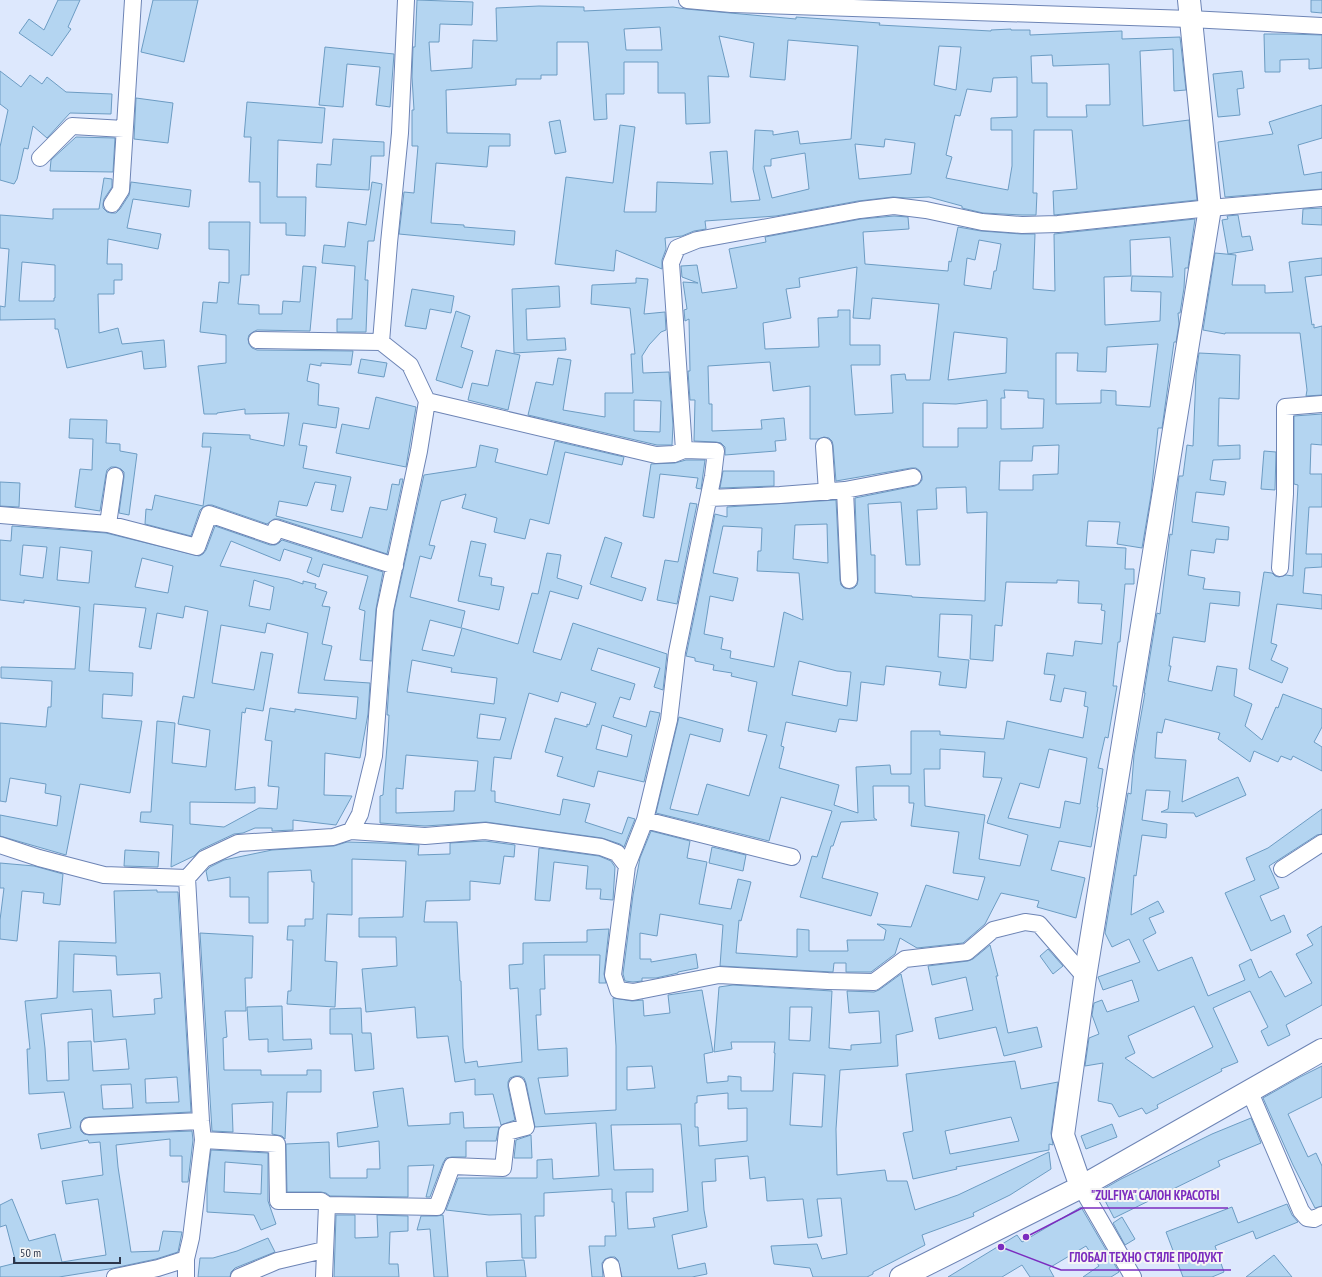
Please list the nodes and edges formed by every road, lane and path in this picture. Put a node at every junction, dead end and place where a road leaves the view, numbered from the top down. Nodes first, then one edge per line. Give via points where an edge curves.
1 (133, 0) edge
2 (406, 0) edge
3 (687, 0) edge
4 (731, 2) edge
5 (1189, 10) edge
6 (1322, 26) edge
7 (124, 129) junction
8 (40, 158) dead end
9 (1322, 198) edge
10 (112, 204) dead end
11 (1210, 208) junction
12 (257, 340) dead end
13 (381, 342) junction
14 (427, 401) junction
15 (1322, 404) edge
16 (824, 446) dead end
17 (684, 450) junction
18 (115, 476) dead end
19 (913, 476) dead end
20 (845, 490) junction
21 (827, 492) junction
22 (709, 498) junction
23 (0, 515) edge
24 (108, 524) junction
25 (395, 566) junction
26 (1280, 568) dead end
27 (849, 580) dead end
28 (645, 820) junction
29 (351, 831) junction
30 (1322, 843) edge
31 (0, 845) edge
32 (792, 857) dead end
33 (627, 866) junction
34 (1282, 869) dead end
35 (187, 878) junction
36 (1085, 977) junction
37 (1322, 1050) edge
38 (517, 1085) dead end
39 (1250, 1090) junction
40 (201, 1120) junction
41 (89, 1126) dead end
42 (203, 1140) junction
43 (1081, 1187) junction
44 (327, 1205) junction
45 (1322, 1215) edge
46 (324, 1250) junction
47 (186, 1259) junction
48 (115, 1277) edge
49 (186, 1277) edge
50 (239, 1277) edge
51 (324, 1277) edge
52 (901, 1277) edge
53 (1133, 1277) edge

1 - 7 street
2 - 13 street via 400,133
3 - 4 street
4 - 5 street
5 - 6 street
5 - 11 street
7 - 8 street via 72,126
7 - 10 street via 121,190
9 - 11 street
11 - 17 street via 1058,224 1022,225 982,222 894,206 697,240 677,248 671,263
11 - 36 street
12 - 13 street
13 - 14 street via 410,365
14 - 17 street via 656,455 674,454
14 - 25 street
15 - 26 street via 1285,406 1285,494
16 - 21 street
17 - 22 street via 716,451
18 - 24 street
19 - 20 street
20 - 21 street
20 - 27 street
21 - 22 street
22 - 28 street via 677,652 669,720
23 - 24 street
24 - 25 street via 197,547 210,514 273,536 276,528
25 - 29 street via 385,610 374,756 360,814
28 - 32 street
28 - 33 street
29 - 33 street via 425,836 485,831 601,847 617,852
29 - 35 street via 333,837 238,843 204,859
30 - 34 street
31 - 35 street via 104,875
33 - 36 street via 613,976 618,990 633,992 719,975 828,982 874,982 905,959 967,952 993,930 1025,922 1039,924
35 - 40 street
36 - 43 street via 1063,1135
37 - 39 street
38 - 44 street via 526,1127 506,1132 503,1168 452,1166 438,1207
39 - 43 street
39 - 45 street via 1301,1211 1307,1218 1314,1219
40 - 41 street
40 - 42 street
42 - 44 street via 277,1144 278,1201 321,1201
42 - 47 street
43 - 52 street
43 - 53 street
44 - 46 street
46 - 50 street via 278,1261
46 - 51 street
47 - 48 street
47 - 49 street

